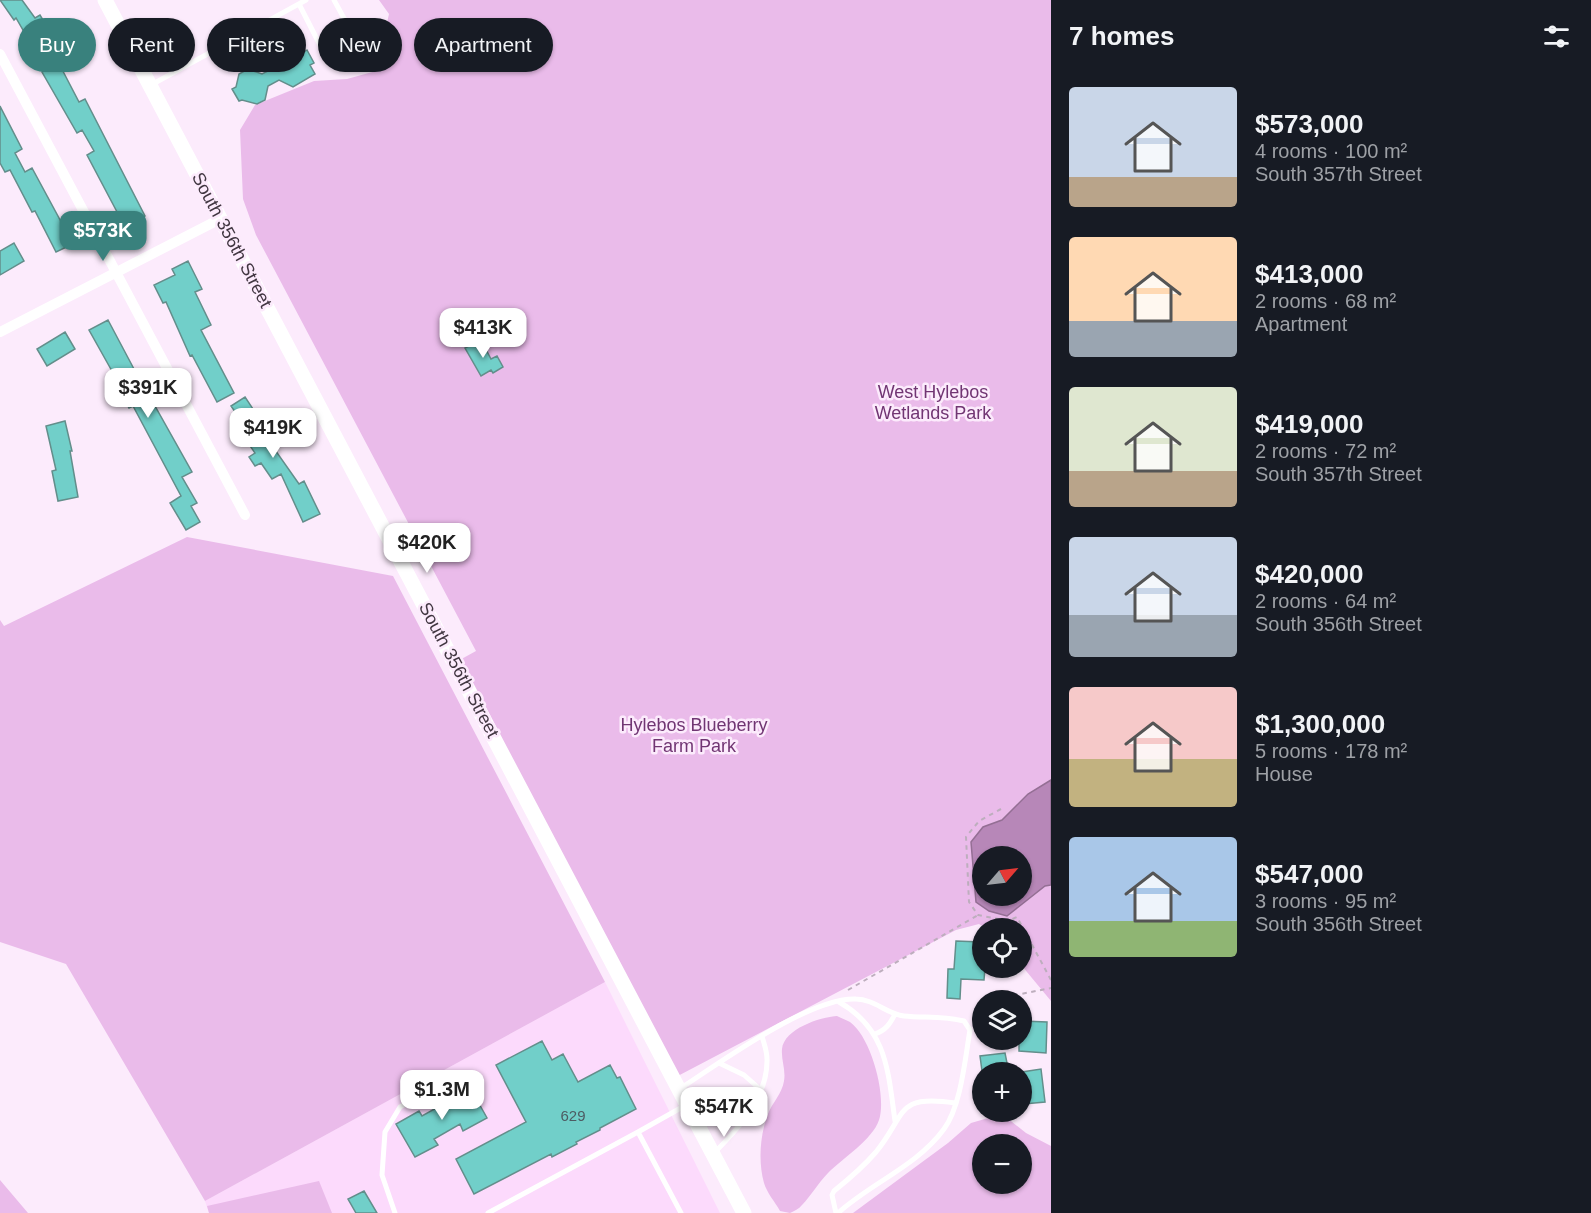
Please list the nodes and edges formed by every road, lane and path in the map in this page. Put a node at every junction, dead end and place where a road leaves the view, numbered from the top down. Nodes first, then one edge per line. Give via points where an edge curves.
1 (105, 0) edge
2 (306, 0) edge
3 (334, 0) edge
4 (299, 4) junction
5 (0, 54) edge
6 (150, 85) junction
7 (220, 219) junction
8 (114, 272) junction
9 (0, 332) edge
10 (245, 515) dead end
11 (1001, 809) dead end
12 (978, 915) junction
13 (1051, 980) edge
14 (1051, 988) edge
15 (843, 992) dead end
16 (1032, 992) edge
17 (839, 1002) junction
18 (895, 1014) junction
19 (875, 1034) junction
20 (762, 1036) junction
21 (719, 1063) junction
22 (446, 1082) dead end
23 (679, 1088) junction
24 (760, 1090) junction
25 (955, 1103) junction
26 (687, 1104) junction
27 (895, 1122) junction
28 (638, 1132) junction
29 (713, 1153) junction
30 (395, 1213) edge
31 (488, 1213) edge
32 (681, 1213) edge
33 (744, 1213) edge
34 (837, 1213) edge

1 - 6 main road, South 356th Street
2 - 4 lane
3 - 4 lane via 357,42 333,54 322,49
4 - 6 lane
5 - 8 street
6 - 7 main road, South 356th Street
7 - 8 street
7 - 23 main road, South 356th Street
8 - 9 street
8 - 10 street
11 - 12 path via 979,821 966,837 969,902
12 - 13 path via 1008,921 1017,917
12 - 15 path
14 - 16 path
17 - 18 lane via 857,999
17 - 19 lane via 861,1017
17 - 20 lane via 822,1004
18 - 19 lane via 890,1025
18 - 25 lane via 964,1021 970,1030
19 - 27 lane via 888,1067
20 - 21 lane
20 - 24 lane via 767,1066
21 - 23 lane
21 - 24 lane via 744,1075
22 - 30 lane via 400,1107 385,1132 382,1175
23 - 26 main road, South 356th Street
24 - 29 lane via 746,1117
25 - 27 lane via 918,1102 903,1111
25 - 34 lane via 944,1128 915,1158
26 - 28 lane
26 - 29 main road, South 356th Street
27 - 34 lane via 876,1151 834,1191
28 - 31 lane
28 - 32 lane
29 - 33 main road, South 356th Street

